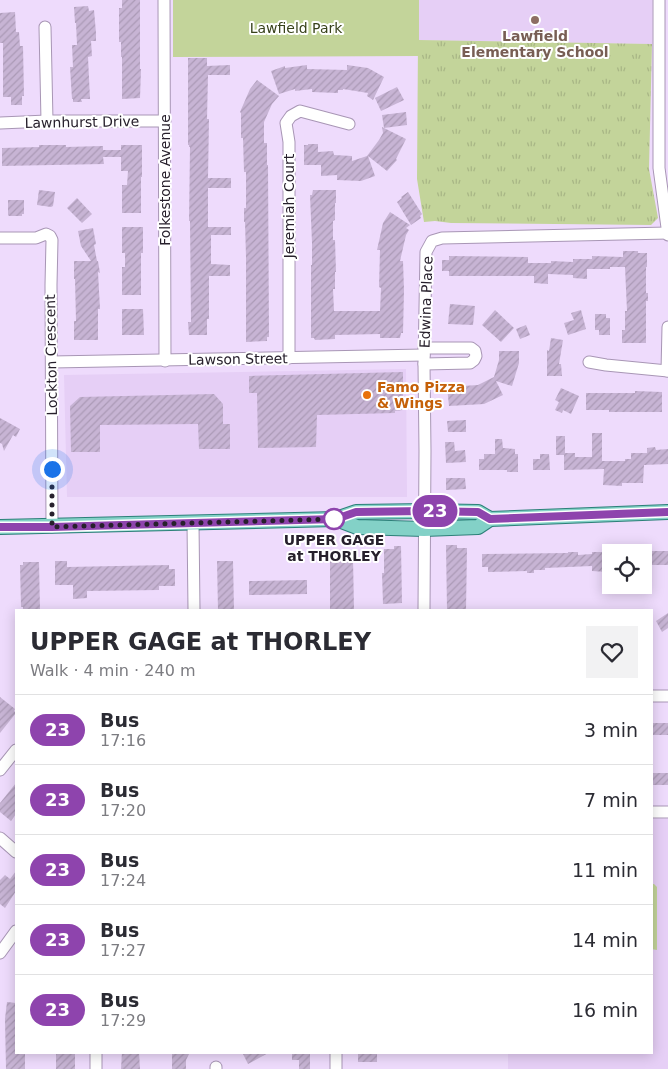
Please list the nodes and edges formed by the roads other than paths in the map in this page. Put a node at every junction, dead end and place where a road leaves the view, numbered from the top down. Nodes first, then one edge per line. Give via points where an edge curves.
1 (164, 0) edge
2 (662, 1) edge
3 (45, 27) dead end
4 (663, 118) edge
5 (47, 121) junction
6 (165, 121) junction
7 (0, 123) edge
8 (349, 124) dead end
9 (668, 234) edge
10 (0, 238) edge
11 (668, 328) edge
12 (424, 355) junction
13 (289, 358) junction
14 (165, 361) junction
15 (52, 362) junction
16 (588, 362) dead end
17 (668, 371) edge
18 (424, 511) junction
19 (668, 512) edge
20 (336, 519) junction
21 (490, 519) junction
22 (192, 523) junction
23 (0, 527) edge
24 (52, 527) junction
25 (424, 529) junction
26 (194, 609) edge
27 (424, 609) edge
28 (653, 696) edge
29 (668, 696) edge
30 (15, 751) edge
31 (0, 770) edge
32 (653, 812) edge
33 (668, 812) edge
34 (0, 838) edge
35 (15, 851) edge
36 (15, 932) edge
37 (0, 953) edge
38 (96, 1054) edge
39 (336, 1054) edge
40 (96, 1069) edge
41 (336, 1069) edge

1 - 6 street, Folkestone Avenue
2 - 4 street
3 - 5 street
4 - 9 street via 659,168
5 - 6 street, Lawnhurst Drive
5 - 7 street, Lawnhurst Drive
6 - 14 street, Folkestone Avenue
8 - 13 street, Jeremiah Court via 300,111 290,116 286,123 289,142
9 - 12 street, Edwina Place via 442,238 432,241 426,252
10 - 15 street, Lockton Crescent via 36,238 46,234 52,240
11 - 17 street
12 - 13 street, Lawson Street
12 - 18 street, Edwina Place
13 - 14 street, Lawson Street
14 - 15 street, Lawson Street
15 - 24 street, Lockton Crescent
16 - 17 street
18 - 20 main road via 356,512
18 - 21 main road via 478,512
18 - 25 street, Edwina Place
19 - 21 main road
20 - 22 main road
20 - 25 main road via 357,527
21 - 25 main road via 478,527
22 - 24 main road
22 - 26 street
23 - 24 main road
25 - 27 street, Edwina Place
28 - 29 street
30 - 31 street
32 - 33 street
34 - 35 street
36 - 37 street
38 - 40 street
39 - 41 street

